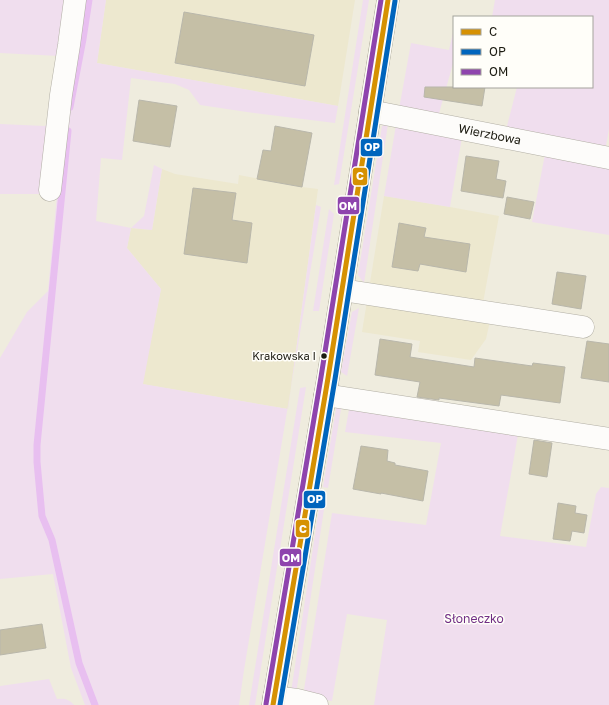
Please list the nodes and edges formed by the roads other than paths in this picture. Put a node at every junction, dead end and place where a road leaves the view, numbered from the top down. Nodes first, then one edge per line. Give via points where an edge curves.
1 (75, 0) edge
2 (388, 0) edge
3 (370, 111) junction
4 (609, 158) edge
5 (50, 190) dead end
6 (342, 290) junction
7 (582, 327) dead end
8 (325, 395) junction
9 (609, 438) edge
10 (274, 701) edge
11 (317, 705) edge

1 - 5 lane
2 - 3 main road
3 - 4 lane, Wierzbowa
3 - 6 main road
6 - 7 lane
6 - 8 main road
8 - 9 lane
8 - 10 main road
10 - 11 lane via 297,700

